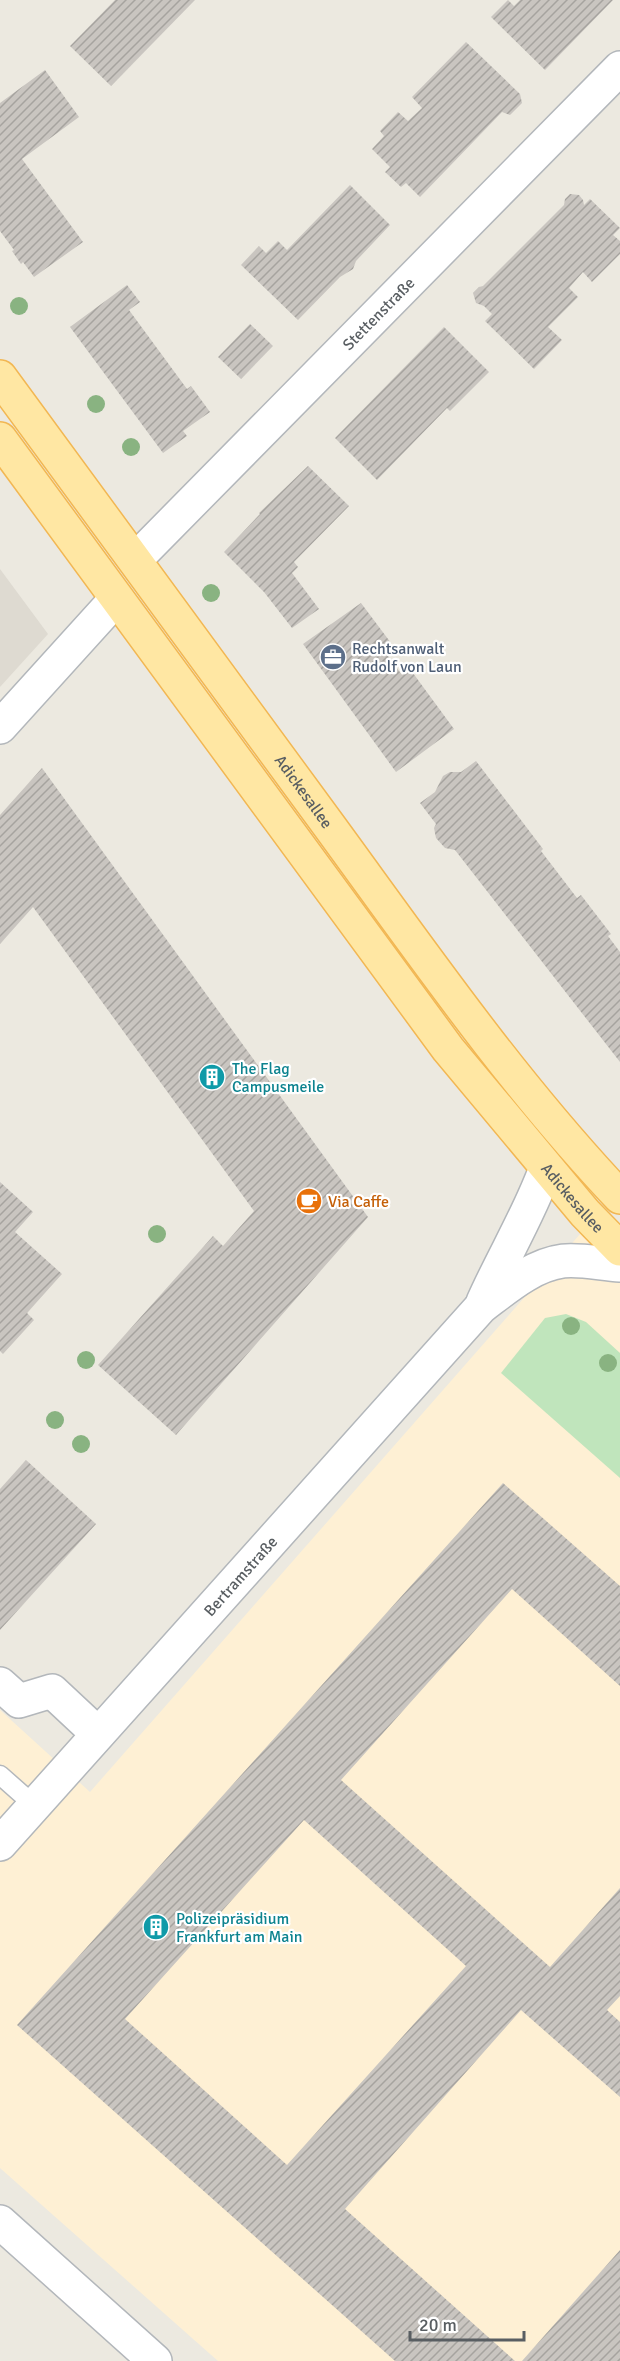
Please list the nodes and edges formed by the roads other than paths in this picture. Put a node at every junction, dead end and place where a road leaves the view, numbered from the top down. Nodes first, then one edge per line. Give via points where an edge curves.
1 (620, 68) edge
2 (0, 377) edge
3 (0, 439) edge
4 (136, 559) junction
5 (116, 599) junction
6 (0, 727) edge
7 (546, 1168) junction
8 (620, 1197) edge
9 (620, 1249) edge
10 (620, 1265) edge
11 (481, 1307) junction
12 (0, 1684) edge
13 (98, 1734) junction
14 (0, 1775) edge
15 (35, 1806) junction
16 (0, 1844) edge
17 (0, 2222) edge
18 (156, 2361) edge

1 - 4 street, Stettenstraße
2 - 4 main road, Adickesallee
3 - 5 main road, Adickesallee
4 - 8 main road, Adickesallee via 447,987 501,1058
5 - 6 street
5 - 7 main road, Adickesallee via 448,1049
7 - 9 main road, Adickesallee
7 - 11 street, Bertramstraße via 533,1203
10 - 11 street, Bertramstraße via 565,1261 547,1264
11 - 13 street, Bertramstraße
12 - 13 street via 19,1701 52,1691
13 - 15 street, Bertramstraße
14 - 15 lane
15 - 16 street, Bertramstraße
17 - 18 street

